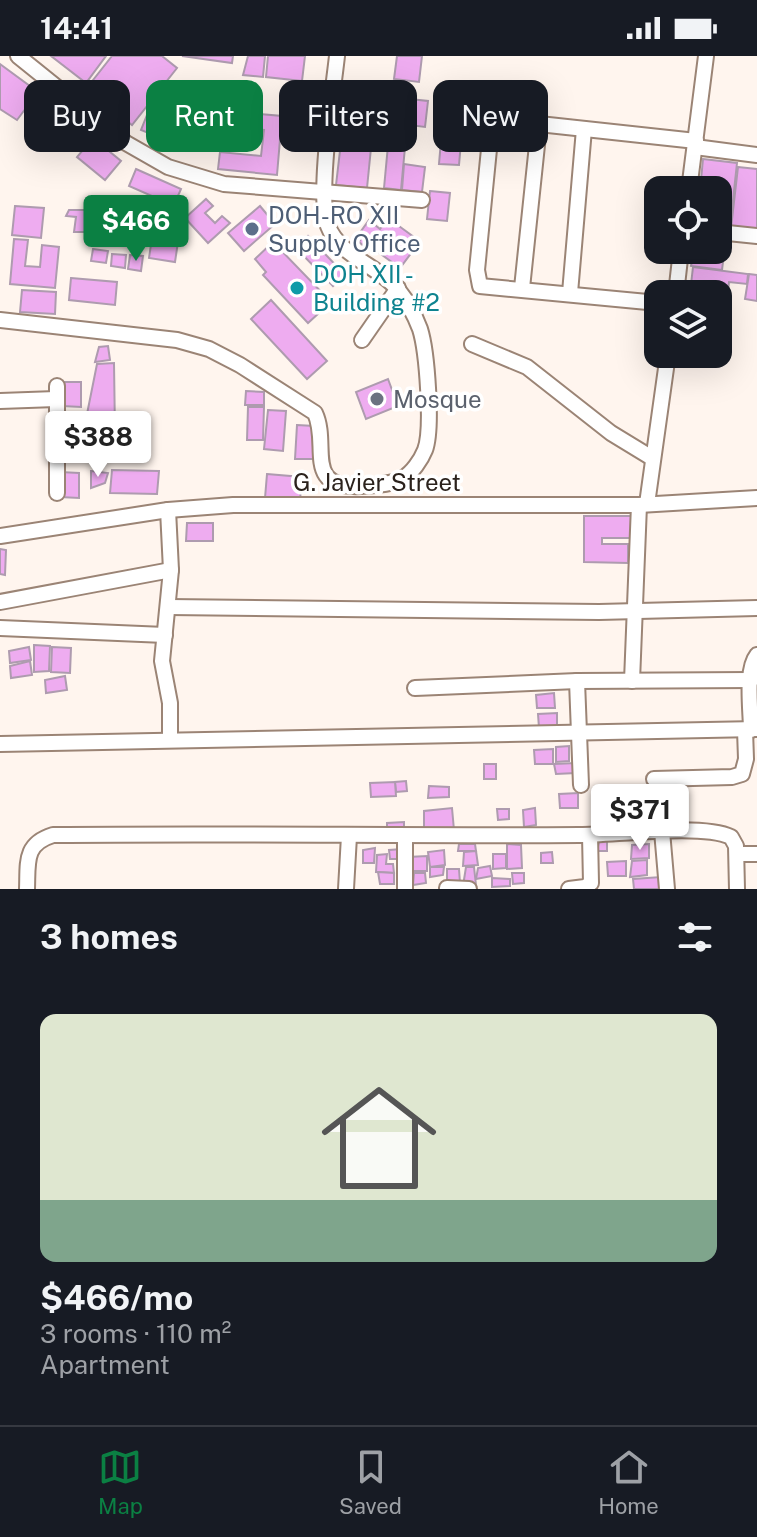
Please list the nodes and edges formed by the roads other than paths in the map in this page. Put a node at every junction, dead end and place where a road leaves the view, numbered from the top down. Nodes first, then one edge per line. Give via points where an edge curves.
1 (18, 56) edge
2 (337, 56) edge
3 (706, 56) edge
4 (548, 127) edge
5 (584, 129) junction
6 (695, 144) junction
7 (489, 152) edge
8 (536, 152) edge
9 (757, 155) edge
10 (691, 176) edge
11 (325, 190) junction
12 (422, 200) dead end
13 (732, 233) edge
14 (757, 236) edge
15 (398, 288) junction
16 (522, 288) junction
17 (570, 293) junction
18 (644, 301) edge
19 (0, 320) edge
20 (362, 340) dead end
21 (472, 344) dead end
22 (666, 368) edge
23 (0, 401) edge
24 (652, 458) junction
25 (57, 493) dead end
26 (757, 498) edge
27 (643, 504) junction
28 (168, 510) junction
29 (0, 536) edge
30 (171, 570) junction
31 (0, 602) edge
32 (169, 607) junction
33 (757, 608) edge
34 (634, 611) junction
35 (0, 628) edge
36 (165, 635) junction
37 (757, 655) edge
38 (751, 680) junction
39 (577, 681) junction
40 (632, 681) junction
41 (415, 688) dead end
42 (751, 730) edge
43 (580, 734) junction
44 (170, 739) junction
45 (0, 744) edge
46 (654, 779) dead end
47 (581, 785) dead end
48 (662, 831) junction
49 (590, 835) junction
50 (349, 836) junction
51 (405, 836) junction
52 (737, 854) junction
53 (757, 854) edge
54 (447, 888) edge
55 (27, 889) edge
56 (346, 889) edge
57 (405, 889) edge
58 (469, 889) edge
59 (569, 889) edge
60 (667, 889) edge
61 (737, 889) edge

1 - 11 street via 126,143 168,167 224,184
2 - 11 street
3 - 6 street
4 - 5 street
5 - 6 street
5 - 17 street
6 - 9 street
6 - 10 street
7 - 16 street via 478,282 483,287
8 - 16 street
11 - 12 street
11 - 15 street via 330,231
13 - 14 street
15 - 19 street via 424,344 426,448 411,471 392,482 356,486 330,480 321,469 321,424 315,413 209,349 177,340
15 - 20 street
16 - 17 street
17 - 18 street
21 - 24 street via 527,367
22 - 24 street
23 - 25 street via 57,393
24 - 27 street
26 - 27 street, G. Javier Street
27 - 28 street, G. Javier Street via 233,505
27 - 34 street
28 - 29 street, G. Javier Street
28 - 30 street
30 - 31 street
30 - 32 street
32 - 34 street
32 - 36 street
33 - 34 street
34 - 40 street
35 - 36 street
36 - 44 street via 162,661
37 - 38 street
38 - 40 street
38 - 42 street
39 - 40 street
39 - 41 street
39 - 43 street
42 - 43 street
42 - 46 street via 742,774
43 - 44 street
43 - 47 street
44 - 45 street
48 - 49 street
48 - 52 street via 727,834
48 - 60 street
49 - 51 street
49 - 59 street via 591,883
50 - 51 street
50 - 55 street via 53,835 38,839 31,848
50 - 56 street
51 - 57 street
52 - 53 street
52 - 61 street
54 - 58 street

